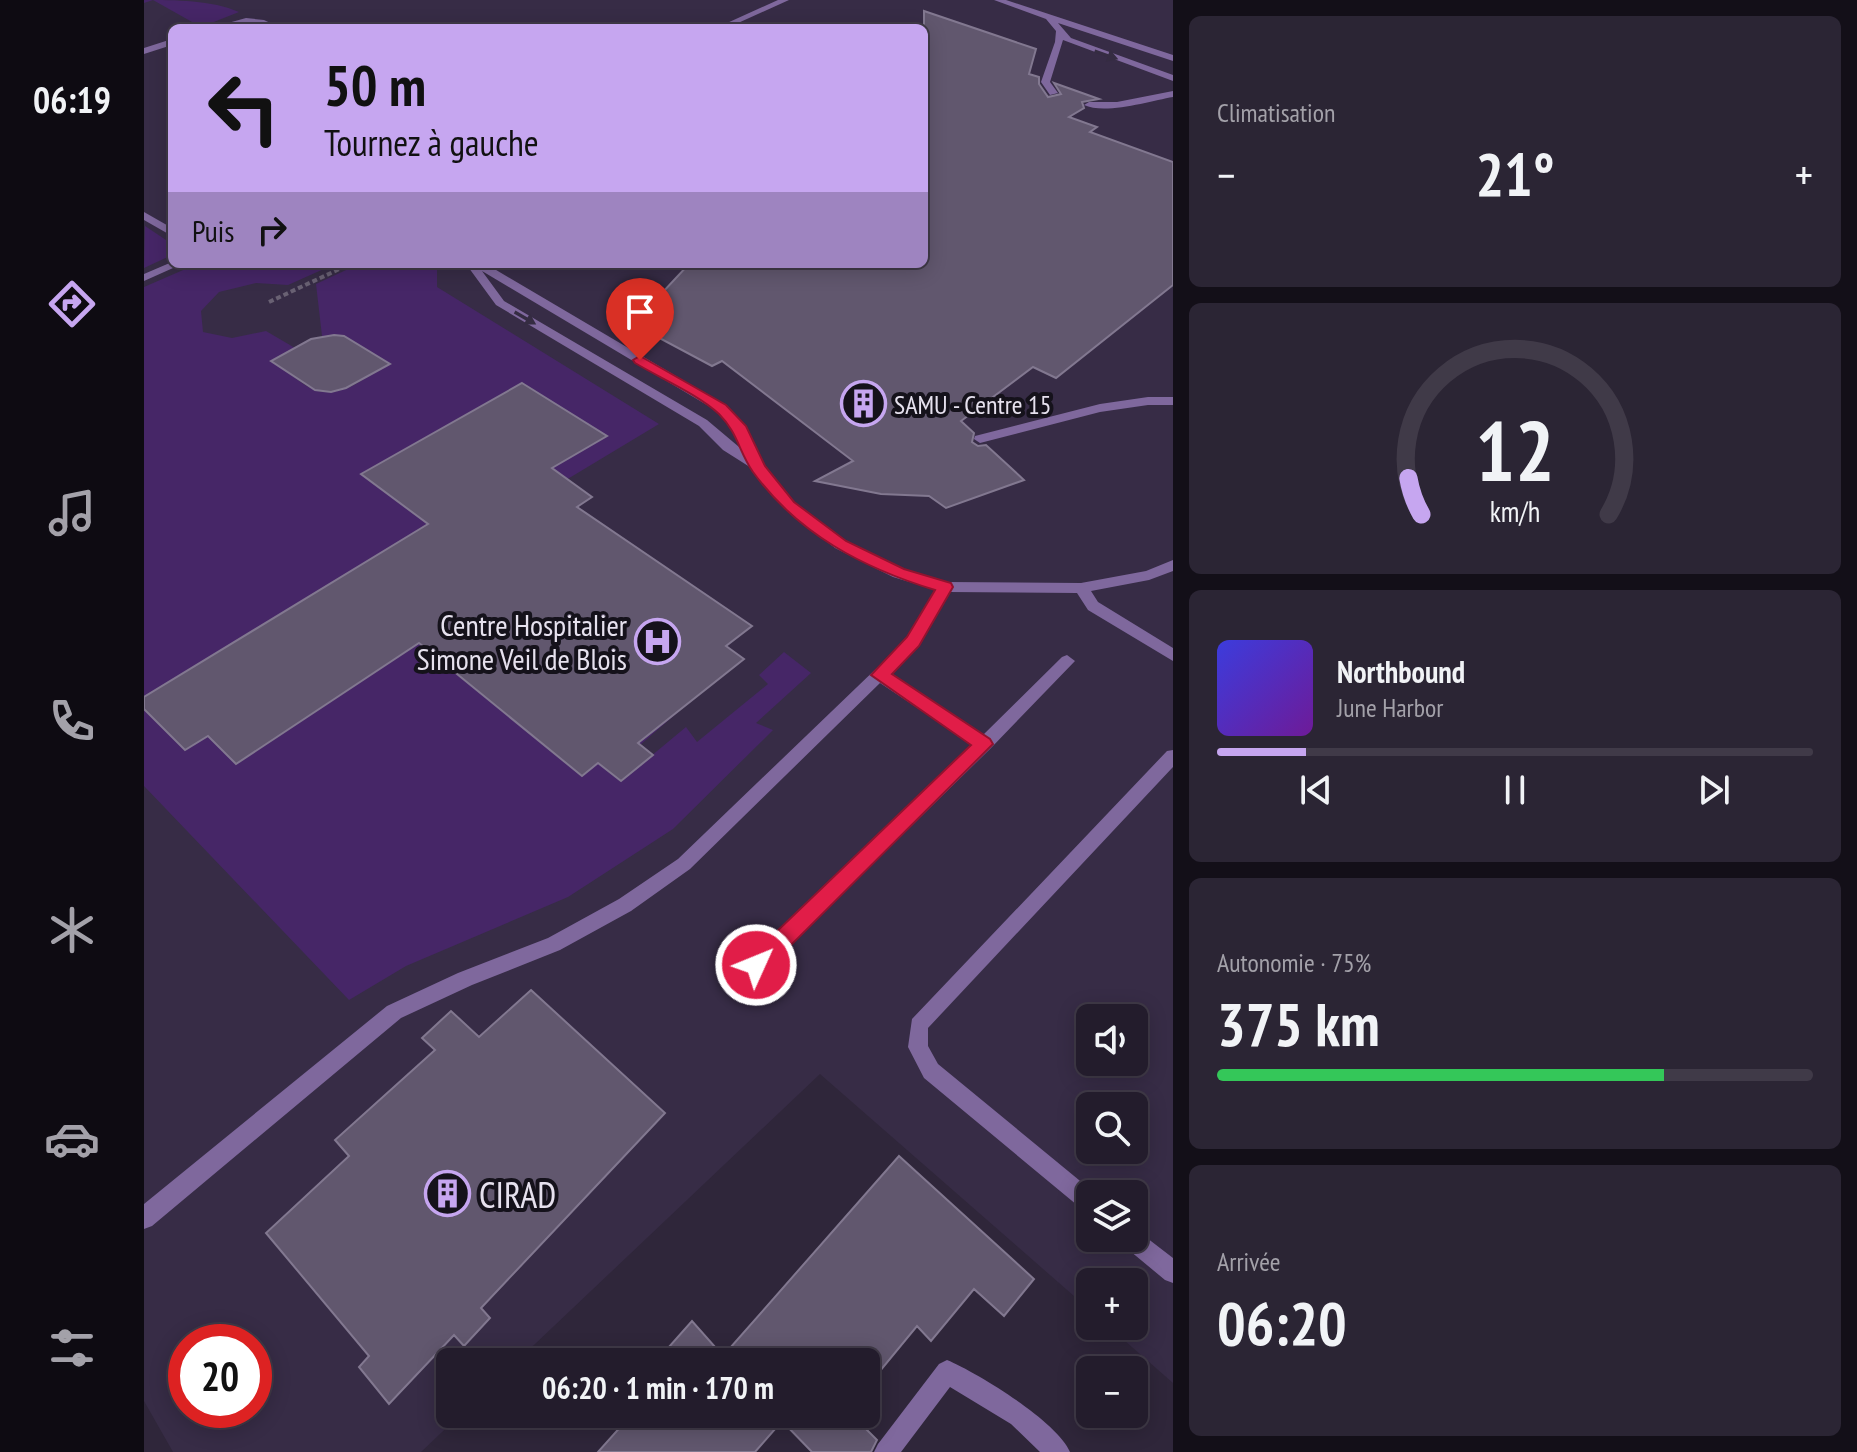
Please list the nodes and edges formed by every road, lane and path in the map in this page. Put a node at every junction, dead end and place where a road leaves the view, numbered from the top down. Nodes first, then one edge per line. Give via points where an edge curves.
1 (785, 0) edge
2 (998, 0) edge
3 (1049, 17) junction
4 (225, 24) edge
5 (268, 24) edge
6 (729, 24) edge
7 (1059, 32) junction
8 (168, 43) edge
9 (144, 51) edge
10 (1173, 58) edge
11 (1173, 78) edge
12 (1053, 93) dead end
13 (1173, 94) edge
14 (1089, 105) dead end
15 (144, 215) edge
16 (168, 230) edge
17 (168, 268) edge
18 (341, 268) edge
19 (474, 268) edge
20 (485, 268) edge
21 (144, 278) edge
22 (269, 302) dead end
23 (1173, 401) edge
24 (980, 439) dead end
25 (758, 467) junction
26 (1173, 565) edge
27 (945, 587) junction
28 (1081, 588) junction
29 (1173, 655) edge
30 (1067, 661) dead end
31 (880, 675) junction
32 (984, 744) junction
33 (1173, 756) edge
34 (756, 965) dead end
35 (1076, 1191) edge
36 (144, 1218) edge
37 (1148, 1251) edge
38 (1173, 1272) edge
39 (886, 1452) edge
40 (1058, 1452) edge

1 - 6 street
2 - 3 street
3 - 7 street
3 - 10 street
4 - 5 street
7 -> 11 street via 1079,45
7 - 12 street via 1045,82
8 - 9 street
13 - 14 street
15 - 16 street
17 - 21 street
18 - 22 path
19 -> 25 street via 500,303 703,423
20 - 25 street via 721,408 741,429
23 - 24 street via 1054,418
25 - 27 street via 789,505 840,545 898,573
26 - 28 street
27 - 28 street
27 - 31 street via 913,642
28 - 29 street via 1093,606
30 - 32 street
31 - 32 street
31 - 36 street via 684,864 554,944 394,1012
32 - 34 street
33 - 35 street via 919,1025 918,1047 931,1071
37 - 38 street
39 - 40 street via 947,1372 1019,1416

